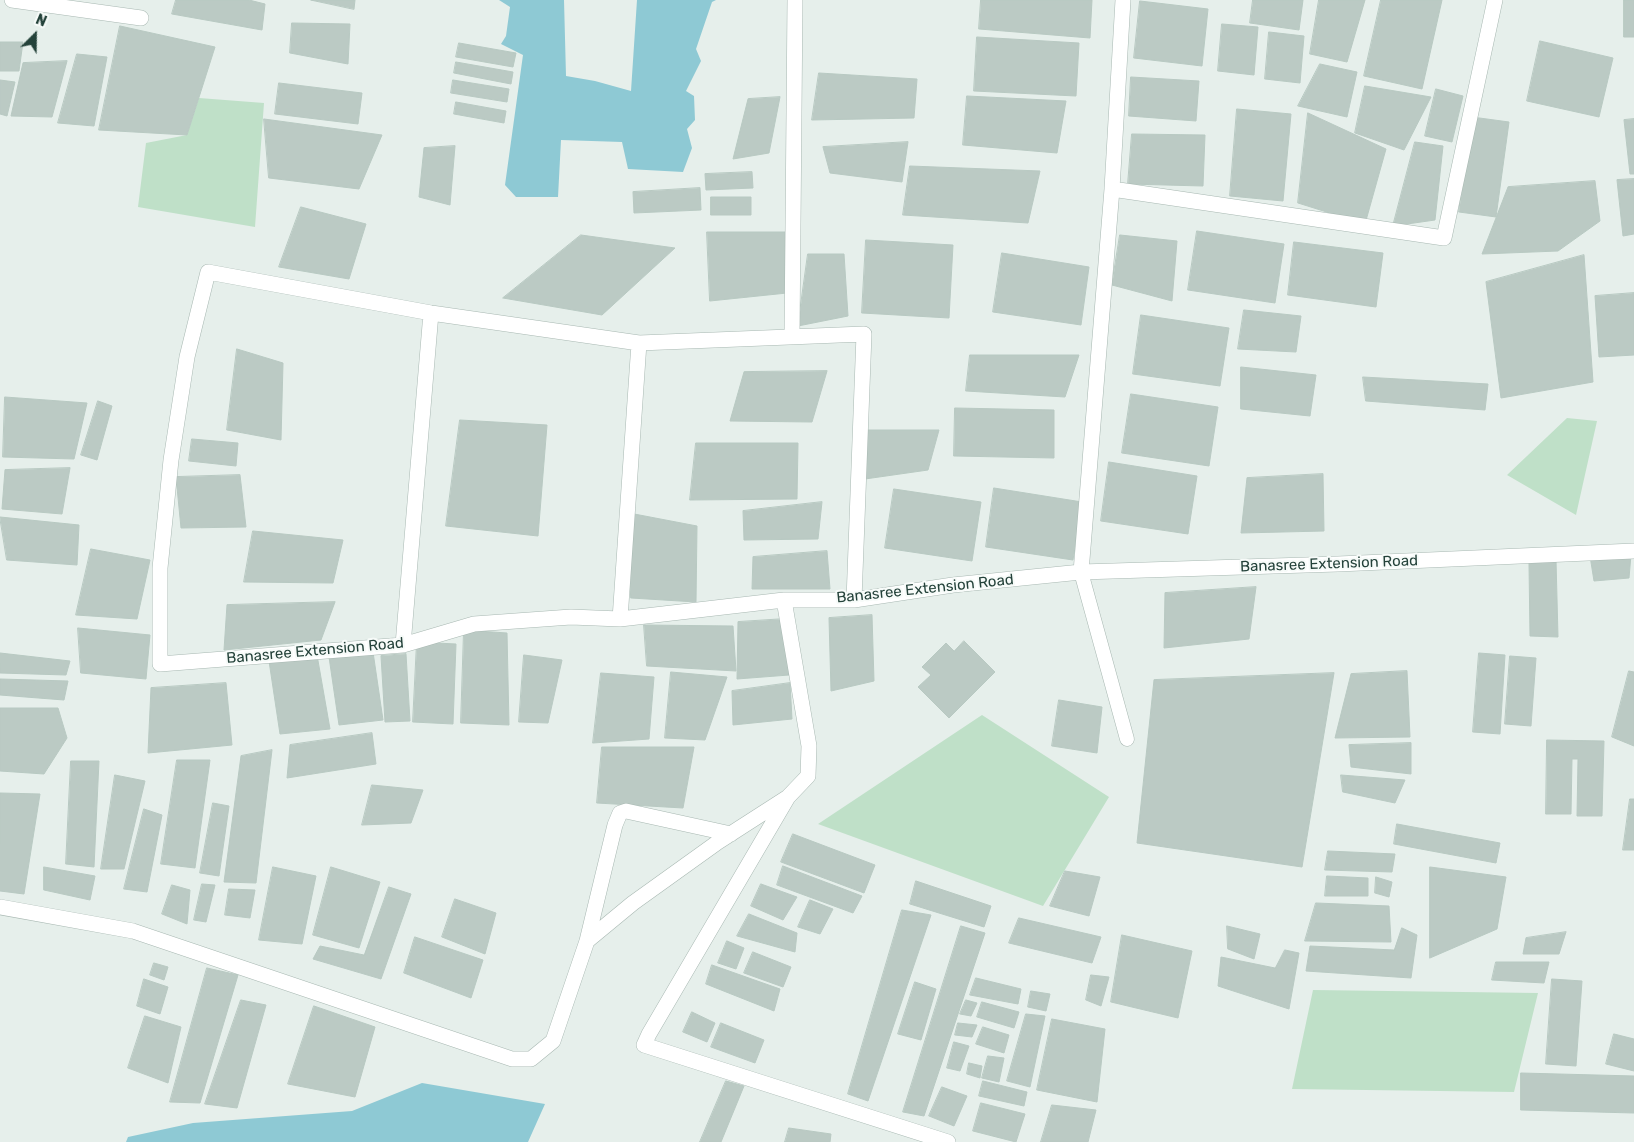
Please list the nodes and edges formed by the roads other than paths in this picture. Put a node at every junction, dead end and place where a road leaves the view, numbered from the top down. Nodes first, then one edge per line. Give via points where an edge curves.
1 (12, 0) edge
2 (795, 0) edge
3 (1123, 0) edge
4 (1495, 0) edge
5 (141, 18) dead end
6 (1112, 189) junction
7 (431, 312) junction
8 (792, 337) junction
9 (639, 342) junction
10 (1634, 551) edge
11 (1081, 572) junction
12 (784, 600) junction
13 (854, 600) junction
14 (620, 618) junction
15 (402, 645) junction
16 (1127, 739) dead end
17 (788, 797) junction
18 (731, 834) junction
19 (0, 907) edge
20 (587, 941) junction
21 (948, 1142) edge

1 - 5 street
2 - 8 street
3 - 6 street
4 - 6 street via 1444,238
6 - 11 street
7 - 9 street
7 - 15 street
7 - 15 street, Banasree Extension Road via 208,272 187,357 171,460 160,568 160,664
8 - 9 street
8 - 13 street via 864,334
9 - 14 street
10 - 11 street, Banasree Extension Road
11 - 13 street, Banasree Extension Road via 953,585
11 - 16 lane
12 - 13 street, Banasree Extension Road
12 - 14 street, Banasree Extension Road
12 - 17 street via 809,746 808,776
14 - 15 street, Banasree Extension Road via 571,617 474,624
17 - 18 street
17 - 21 street via 644,1045
18 - 20 street via 633,903
18 - 20 street via 626,811 620,813
19 - 20 street via 133,931 512,1059 531,1059 553,1041

